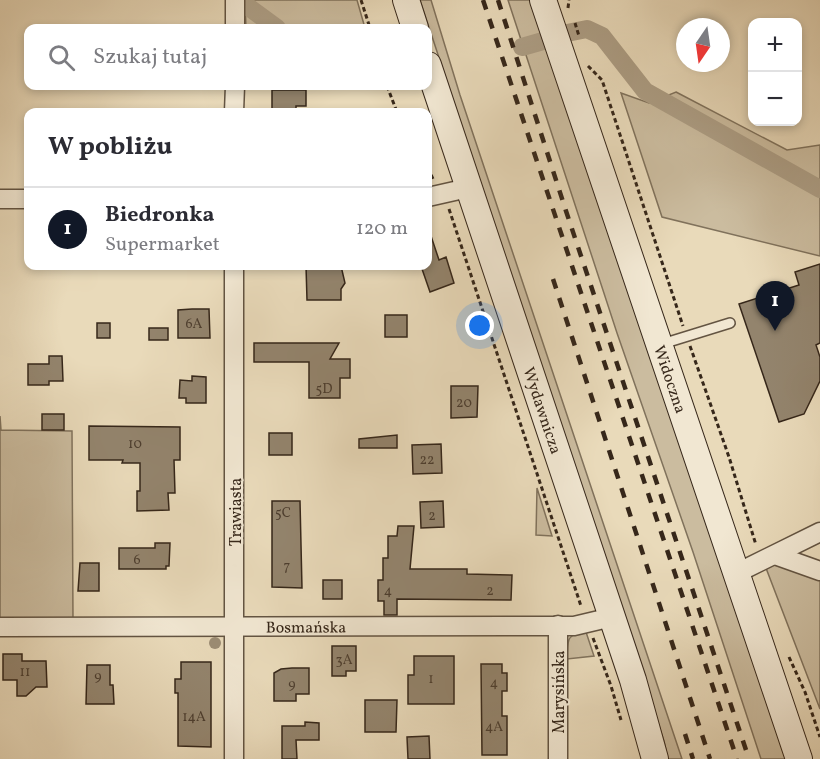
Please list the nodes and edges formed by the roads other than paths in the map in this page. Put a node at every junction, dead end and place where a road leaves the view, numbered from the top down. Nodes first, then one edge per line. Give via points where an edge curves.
1 (235, 0) edge
2 (406, 0) edge
3 (543, 0) edge
4 (235, 24) edge
5 (414, 24) edge
6 (432, 77) edge
7 (235, 90) edge
8 (234, 108) edge
9 (468, 188) junction
10 (435, 195) edge
11 (0, 199) edge
12 (24, 199) edge
13 (234, 270) edge
14 (730, 323) dead end
15 (660, 345) junction
16 (820, 532) edge
17 (768, 559) junction
18 (820, 571) edge
19 (736, 573) junction
20 (612, 617) junction
21 (558, 625) junction
22 (0, 627) edge
23 (235, 628) junction
24 (234, 759) edge
25 (558, 759) edge
26 (655, 759) edge
27 (799, 759) edge

1 - 4 street
2 - 5 main road
3 - 15 main road, Widoczna
6 - 9 main road, Wydawnicza
7 - 8 street
9 - 10 street
9 - 20 main road, Wydawnicza
11 - 12 street
13 - 23 street, Trawiasta
14 - 15 lane
15 - 19 main road, Widoczna
16 - 17 street
17 - 18 street
17 - 19 street
19 - 27 main road, Widoczna
20 - 21 street, Bosmańska via 587,624
20 - 26 main road, Wydawnicza
21 - 23 street, Bosmańska
21 - 25 street, Marysińska
22 - 23 street, Bosmańska
23 - 24 street, Trawiasta

